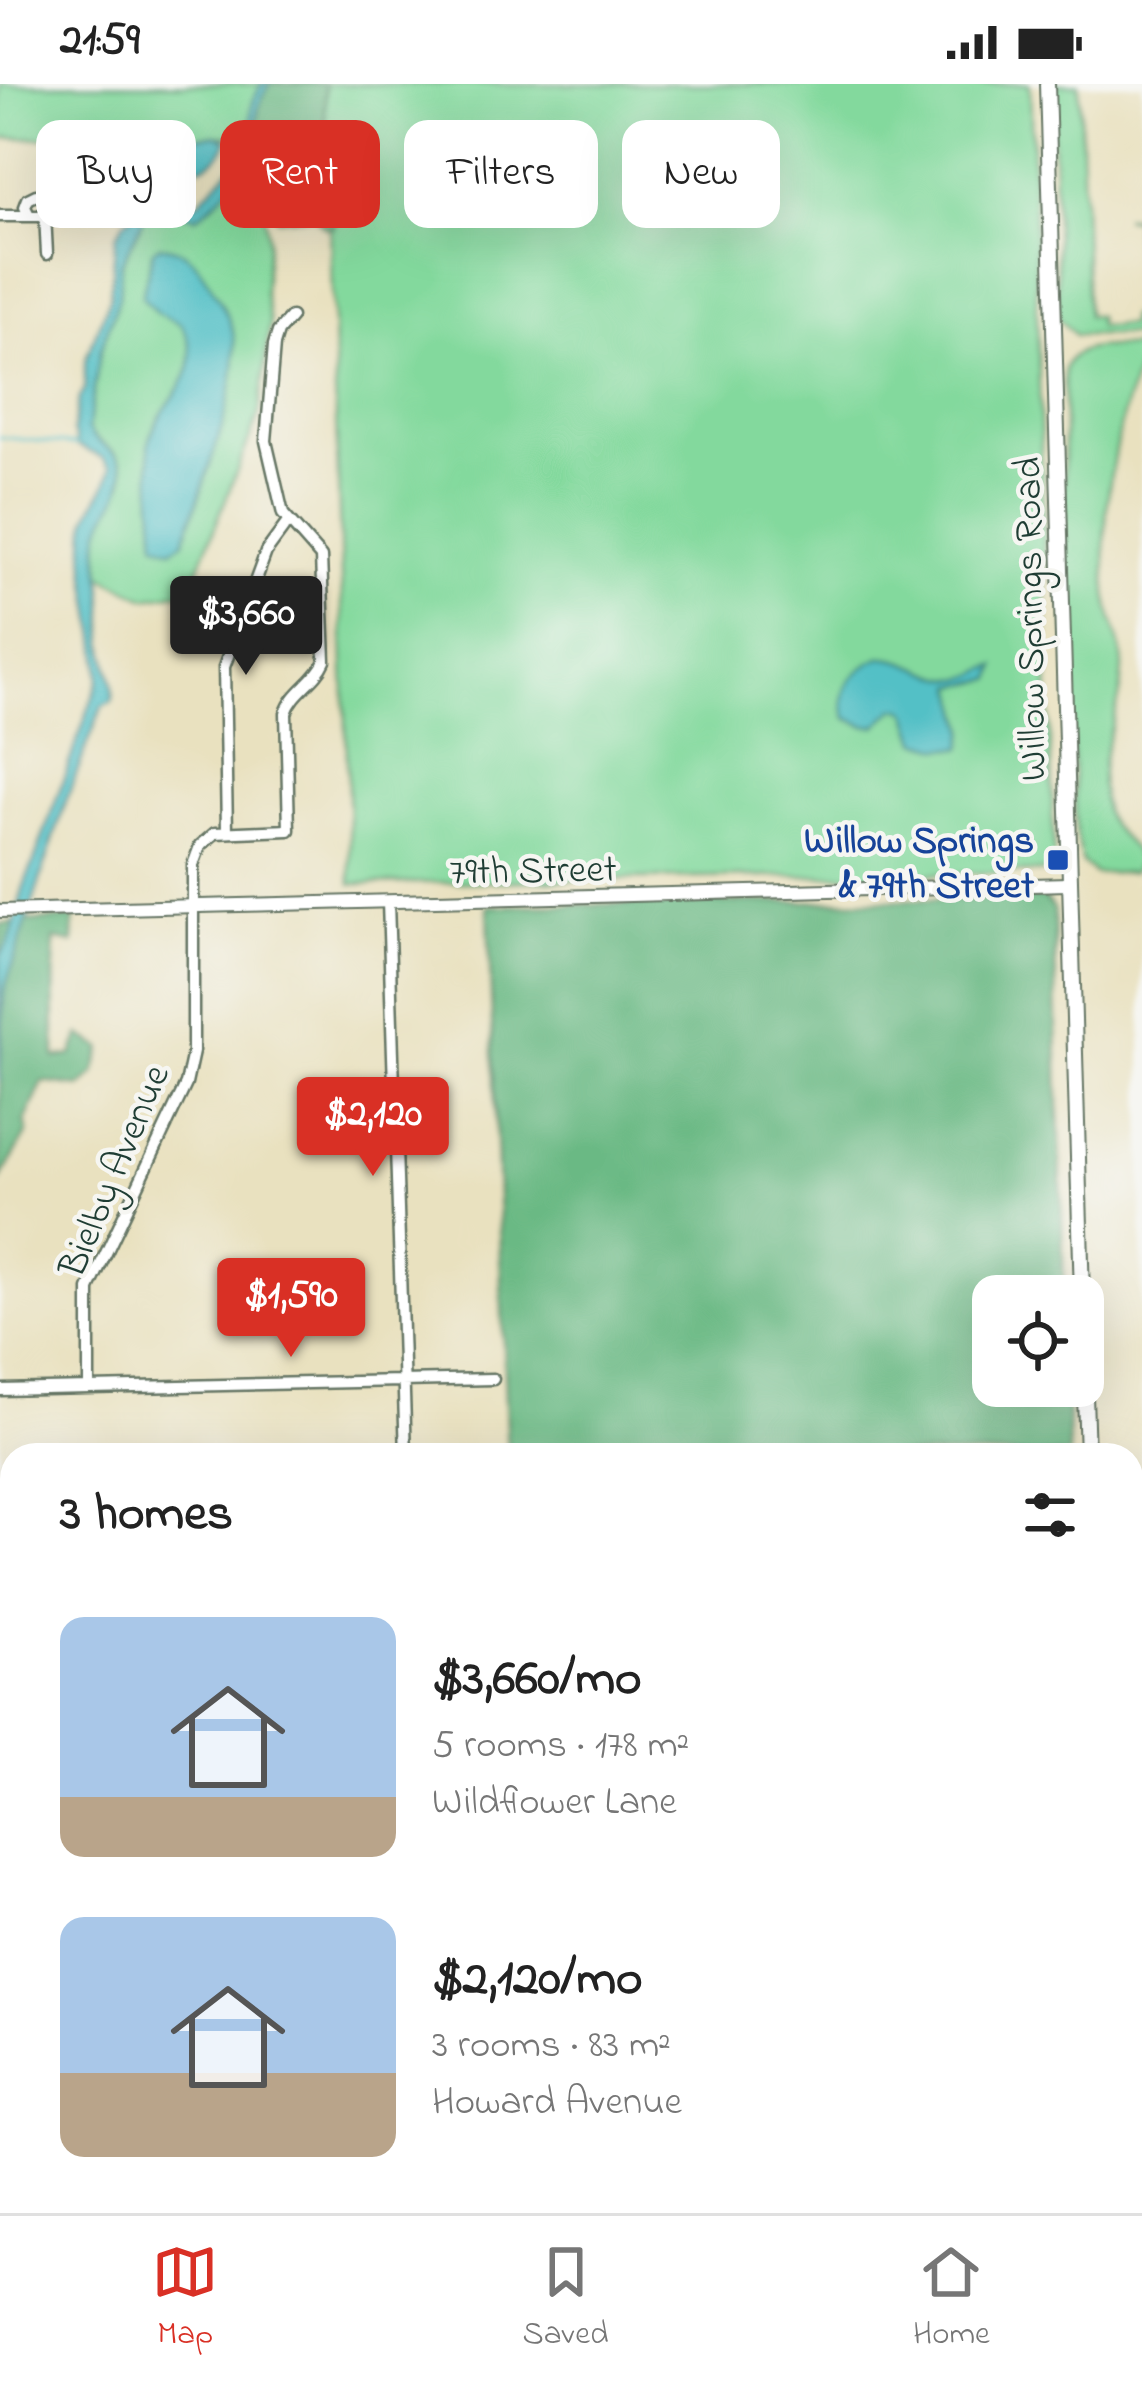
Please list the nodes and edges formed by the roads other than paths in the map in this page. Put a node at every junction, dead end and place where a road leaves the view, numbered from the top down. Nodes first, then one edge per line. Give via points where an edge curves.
1 (1047, 84) edge
2 (36, 197) edge
3 (29, 214) junction
4 (0, 216) edge
5 (36, 218) edge
6 (46, 228) edge
7 (47, 254) dead end
8 (291, 317) dead end
9 (288, 522) junction
10 (227, 831) junction
11 (1068, 884) junction
12 (388, 902) junction
13 (191, 904) junction
14 (5, 910) edge
15 (1081, 1275) edge
16 (493, 1378) dead end
17 (403, 1380) junction
18 (89, 1388) junction
19 (0, 1390) edge
20 (1085, 1407) edge
21 (406, 1443) edge
22 (1087, 1443) edge

1 - 11 main road, Willow Springs Road
2 - 3 street via 26,202
3 - 4 street
3 - 5 street
6 - 7 street
8 - 9 street via 274,345 265,431
9 - 10 street via 266,552 224,667
9 - 10 street via 321,557 325,661 286,713 289,830
10 - 13 street, Bielby Avenue via 206,839 195,855
11 - 12 street, 79th Street
11 - 15 main road, Willow Springs Road
12 - 13 street, 79th Street
12 - 17 street
13 - 14 street, 79th Street
13 - 18 street, Bielby Avenue via 190,1068 89,1289
16 - 17 street
17 - 18 street
17 - 21 street
18 - 19 street
20 - 22 main road

